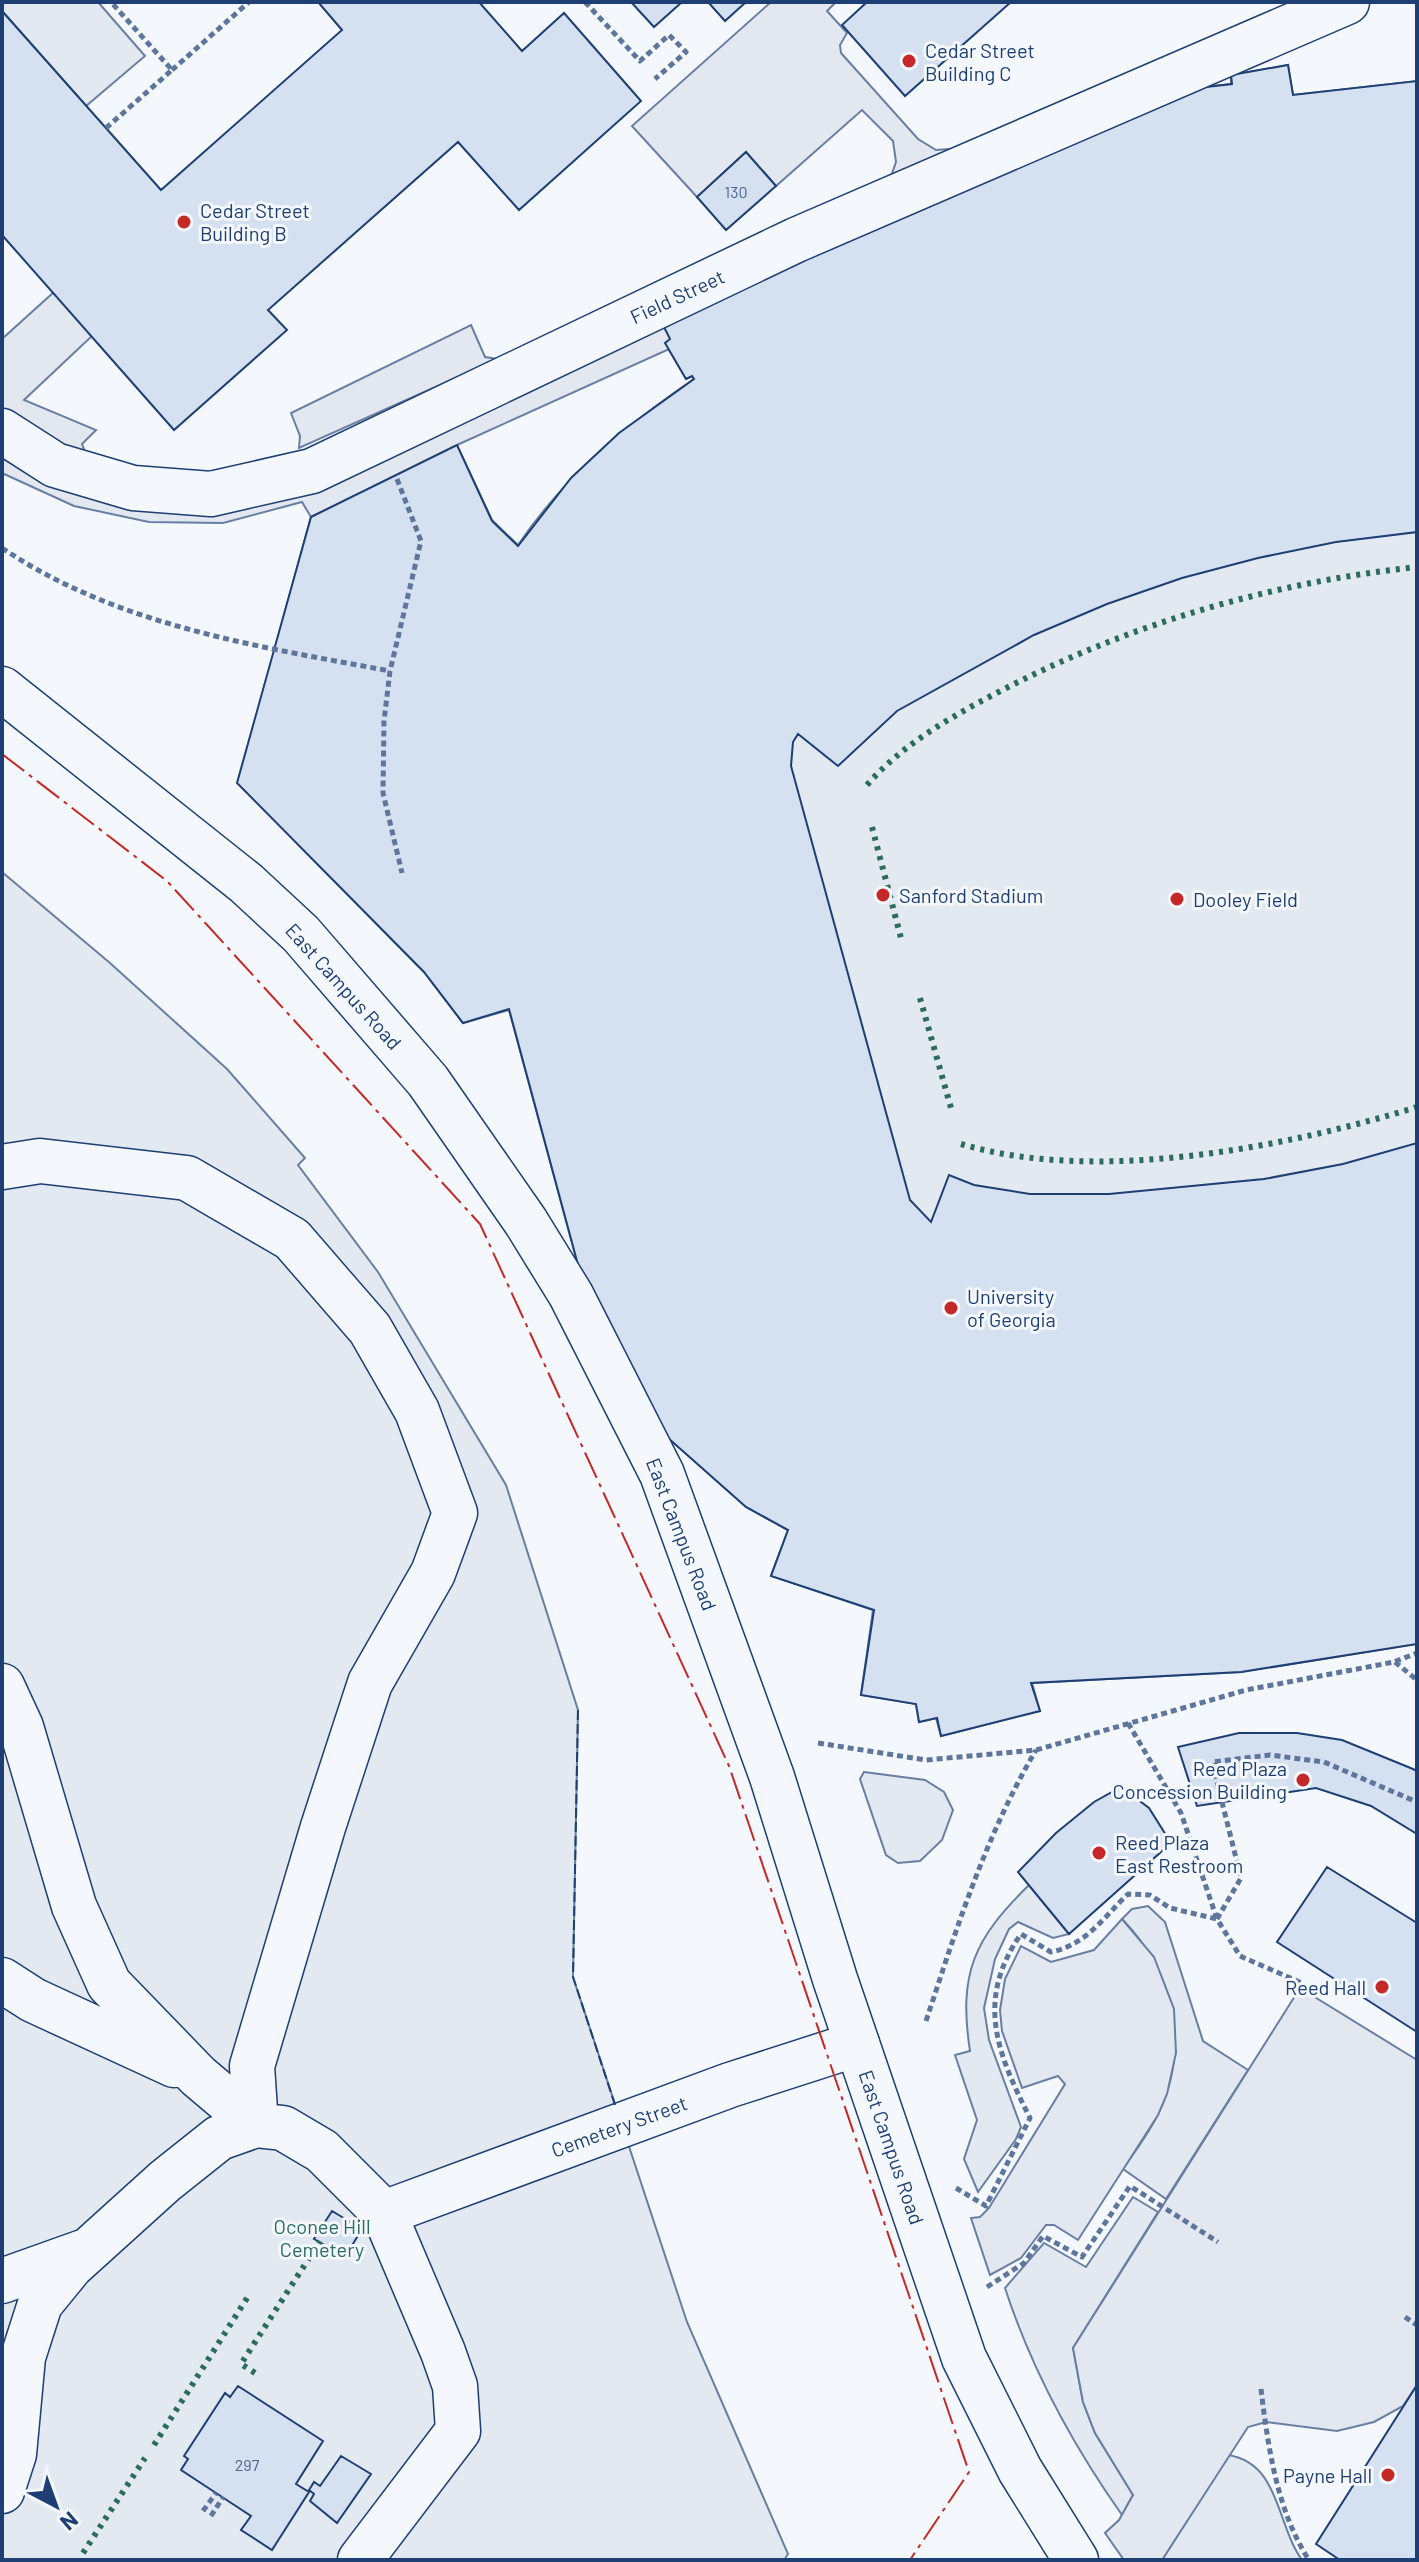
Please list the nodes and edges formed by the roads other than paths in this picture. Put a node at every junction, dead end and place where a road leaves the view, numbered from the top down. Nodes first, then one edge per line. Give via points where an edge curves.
1 (1347, 2) edge
2 (2, 431) edge
3 (2, 689) edge
4 (2, 1167) edge
5 (2, 1686) edge
6 (2, 1980) edge
7 (857, 2044) junction
8 (198, 2076) junction
9 (256, 2125) junction
10 (384, 2213) junction
11 (87, 2251) junction
12 (2, 2281) edge
13 (13, 2343) edge
14 (2, 2491) edge
15 (360, 2560) edge
16 (1076, 2560) edge

1 - 2 main road, Field Street via 796,240 312,471 211,494 133,488 55,465
3 - 7 main road, East Campus Road via 246,883 301,934 428,1081 526,1222 571,1295 662,1474 772,1777
4 - 9 main road via 40,1161 187,1178 292,1239 370,1329 417,1411 455,1513 433,1573 370,1683 323,1827 252,2066
5 - 8 main road via 21,1727 74,1906 109,1984
6 - 8 main road via 33,2000
7 - 10 main road, Cemetery Street via 730,2085
7 - 16 main road, East Campus Road via 964,2358 1020,2470
8 - 9 main road
9 - 10 main road via 283,2128 322,2151
9 - 11 main road via 219,2138
10 - 15 main road via 455,2386 458,2431
11 - 12 main road
11 - 13 main road
13 - 14 main road via 14,2454

